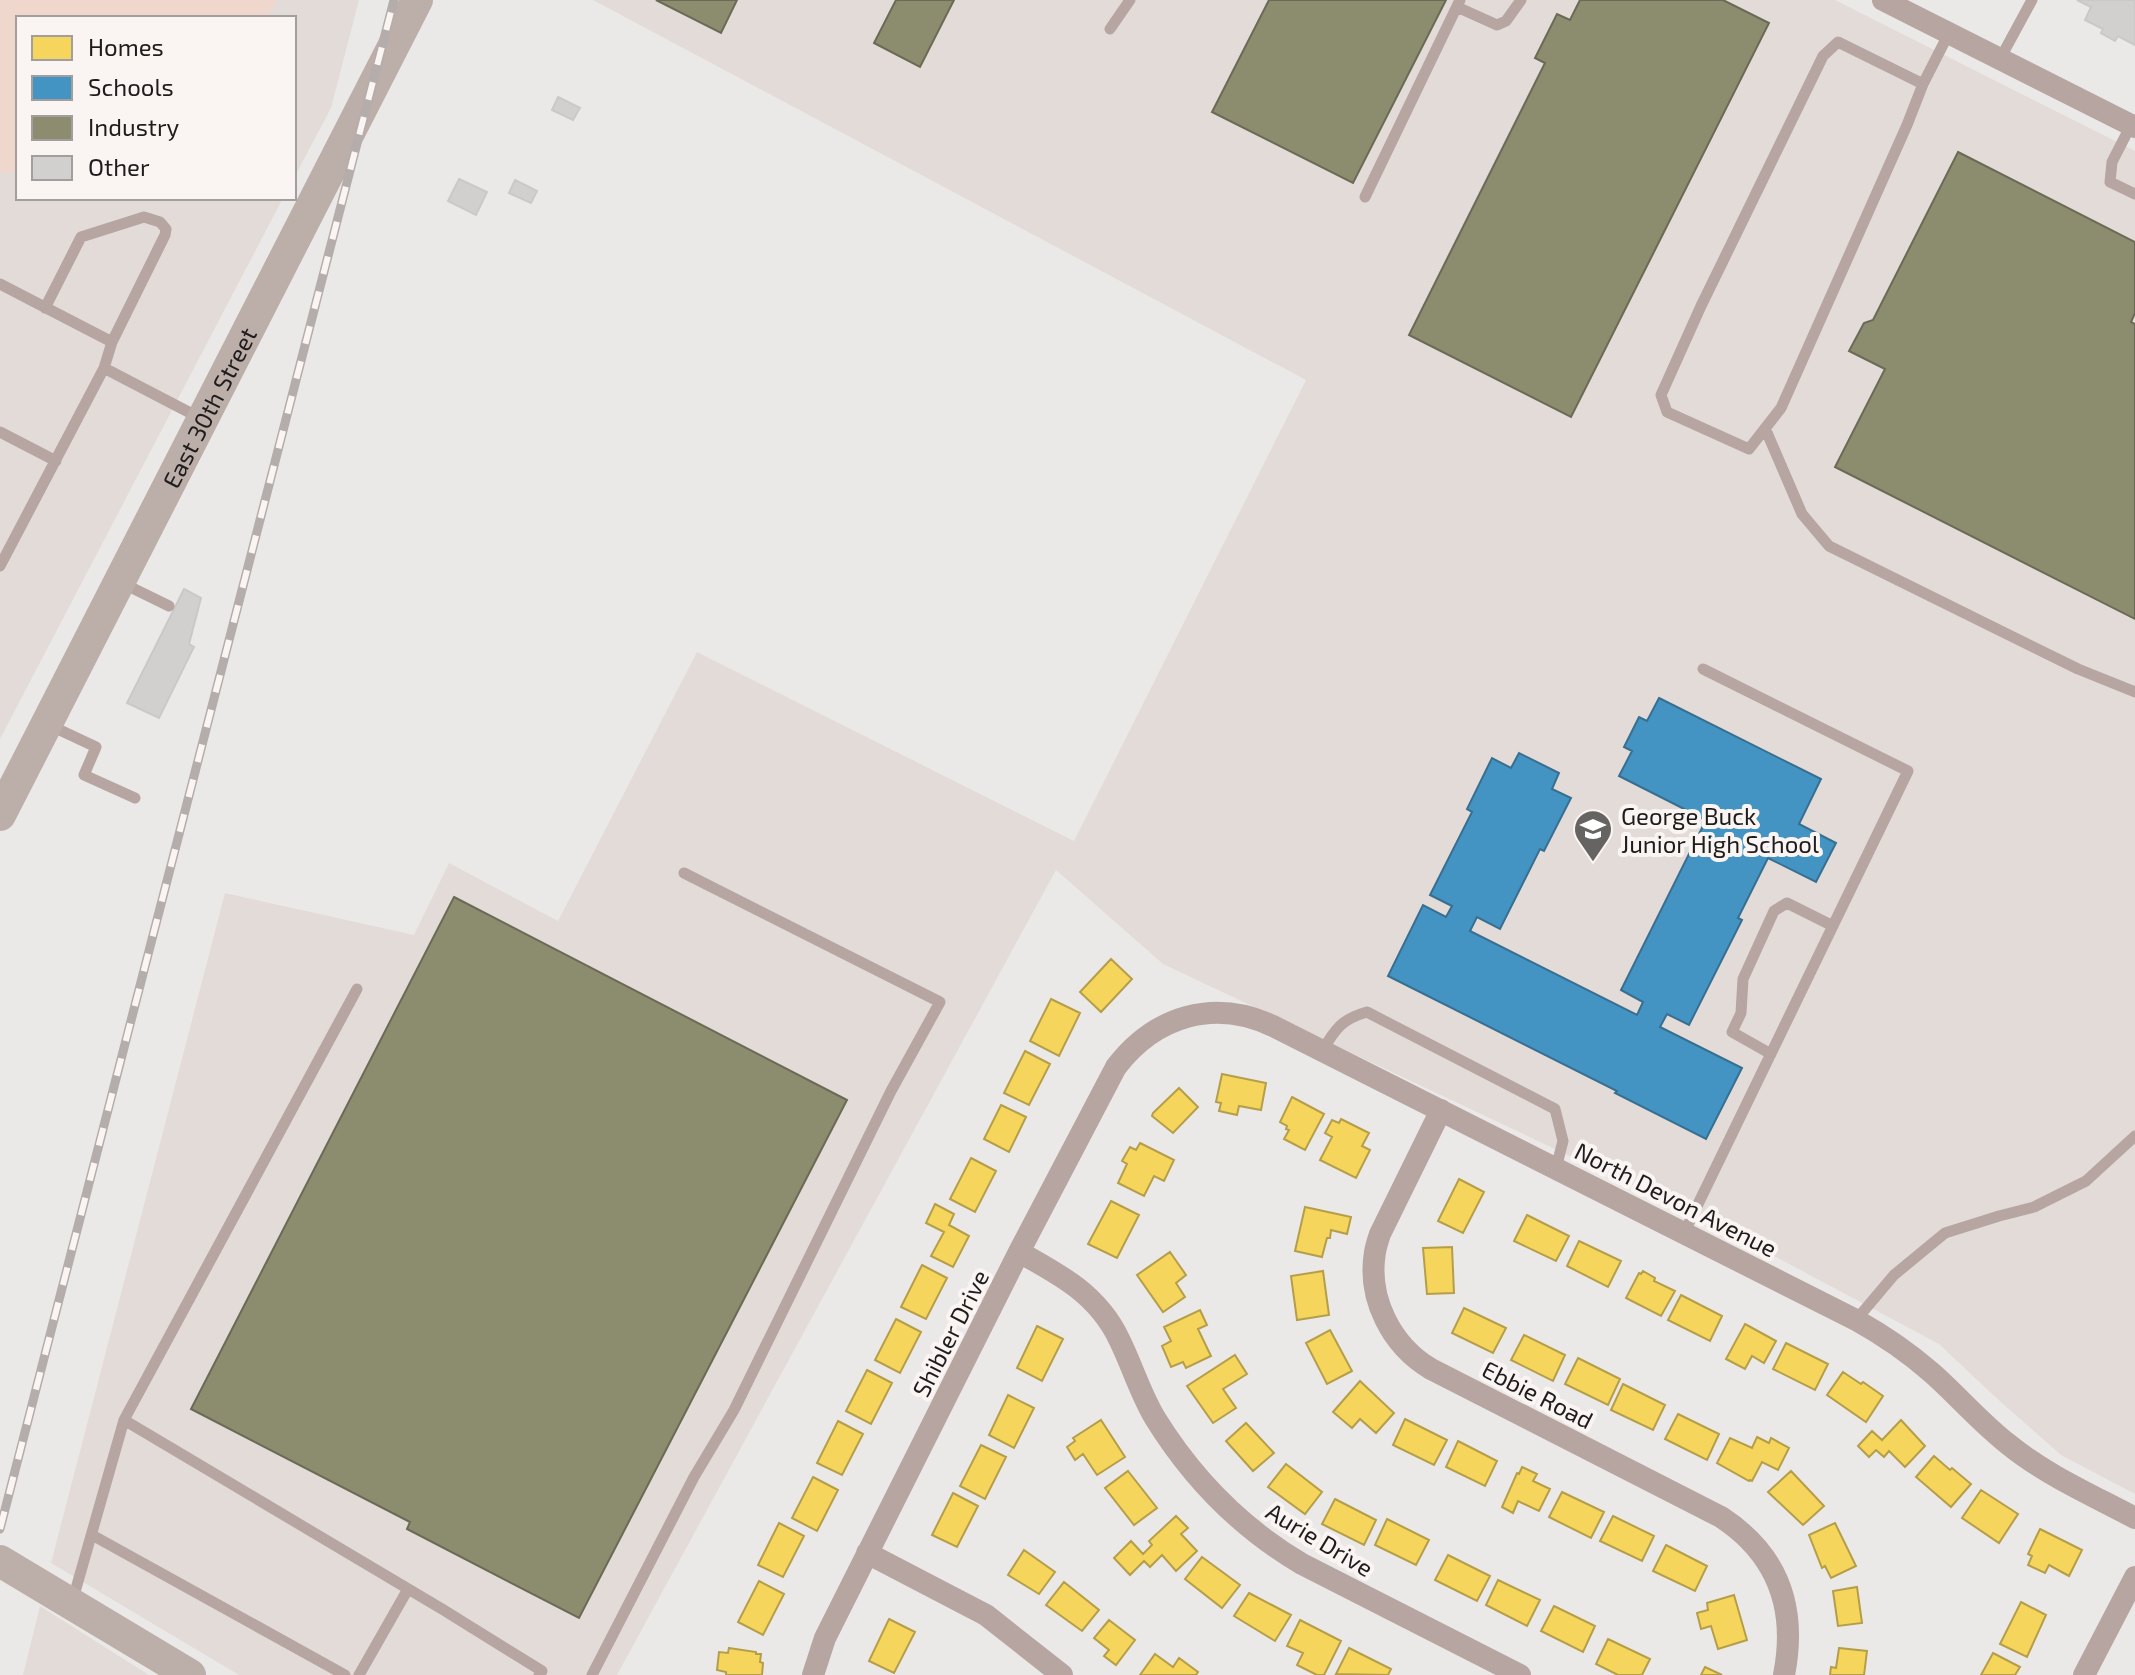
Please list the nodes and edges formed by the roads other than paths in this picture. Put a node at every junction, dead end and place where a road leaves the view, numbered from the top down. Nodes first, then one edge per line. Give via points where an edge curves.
1 (417, 0) edge
2 (1130, 0) edge
3 (1521, 0) edge
4 (2032, 0) edge
5 (1889, 2) edge
6 (1459, 3) edge
7 (1110, 29) dead end
8 (1949, 33) junction
9 (2000, 59) junction
10 (1923, 84) junction
11 (2133, 126) edge
12 (2135, 194) edge
13 (1365, 197) dead end
14 (0, 284) edge
15 (45, 308) junction
16 (112, 342) junction
17 (104, 368) junction
18 (203, 419) junction
19 (1765, 428) junction
20 (0, 432) edge
21 (56, 461) junction
22 (0, 566) edge
23 (119, 582) junction
24 (169, 606) dead end
25 (1703, 669) dead end
26 (2135, 692) edge
27 (47, 724) junction
28 (135, 798) dead end
29 (0, 815) edge
30 (684, 873) dead end
31 (1833, 926) junction
32 (357, 989) dead end
33 (1157, 1030) joint
34 (1323, 1050) junction
35 (1771, 1054) junction
36 (1441, 1110) junction
37 (2135, 1136) edge
38 (1556, 1168) junction
39 (1684, 1233) junction
40 (1019, 1252) junction
41 (1856, 1320) junction
42 (124, 1420) junction
43 (2135, 1518) edge
44 (92, 1535) junction
45 (867, 1553) junction
46 (0, 1561) edge
47 (2135, 1577) edge
48 (408, 1589) junction
49 (72, 1604) junction
50 (174, 1671) edge
51 (345, 1675) edge
52 (359, 1675) edge
53 (539, 1675) edge
54 (592, 1675) edge
55 (813, 1675) edge
56 (1062, 1675) edge
57 (1520, 1675) edge
58 (1784, 1675) edge
59 (2084, 1675) edge

1 - 18 main road, East 30th Street
2 - 7 lane
3 - 6 lane via 1497,25
4 - 9 lane
5 - 8 street
6 - 13 lane
8 - 9 street
8 - 10 lane
9 - 11 street
10 - 19 lane via 1781,408
10 - 19 lane via 1838,42 1823,56 1661,395 1667,412 1749,449
11 - 12 lane via 2112,162 2110,182
14 - 15 lane
15 - 16 lane
15 - 16 lane via 81,237 144,217 160,222 165,235
16 - 17 lane
17 - 18 lane
17 - 21 lane
18 - 23 main road, East 30th Street
19 - 26 lane via 1802,514 1829,546
20 - 21 lane
21 - 22 lane
23 - 24 lane
23 - 27 main road, East 30th Street
25 - 31 lane via 1908,771
27 - 28 lane via 96,747 84,775
27 - 29 main road, East 30th Street
30 - 54 lane via 940,1002 734,1410
31 - 35 lane
31 - 35 lane via 1787,903 1774,911 1743,979 1741,1013 1732,1032
32 - 42 lane
33 - 34 street, North Devon Avenue via 1191,1015 1238,1014
33 - 40 street, Shibler Drive via 1116,1067
34 - 36 street, North Devon Avenue
34 - 38 lane via 1349,1017 1367,1012 1555,1109 1563,1141
35 - 39 lane
36 - 38 street, North Devon Avenue
36 - 58 street, Ebbie Road via 1375,1252 1376,1291 1392,1334 1426,1366 1721,1517 1743,1534 1768,1564 1784,1598 1789,1646
37 - 41 lane via 2086,1181 2034,1207 1945,1233 1894,1275
38 - 39 street, North Devon Avenue
39 - 41 street, North Devon Avenue
40 - 45 street, Shibler Drive
40 - 57 street, Aurie Drive via 1065,1277 1101,1309 1165,1434 1232,1513 1302,1564
41 - 43 street, North Devon Avenue via 1913,1357 2009,1446
42 - 44 lane
42 - 48 lane
44 - 49 lane
44 - 51 lane
45 - 55 street, Shibler Drive via 825,1638
45 - 56 street via 986,1615
46 - 49 main road
47 - 59 street
48 - 52 lane
48 - 53 lane via 542,1671
49 - 50 main road

